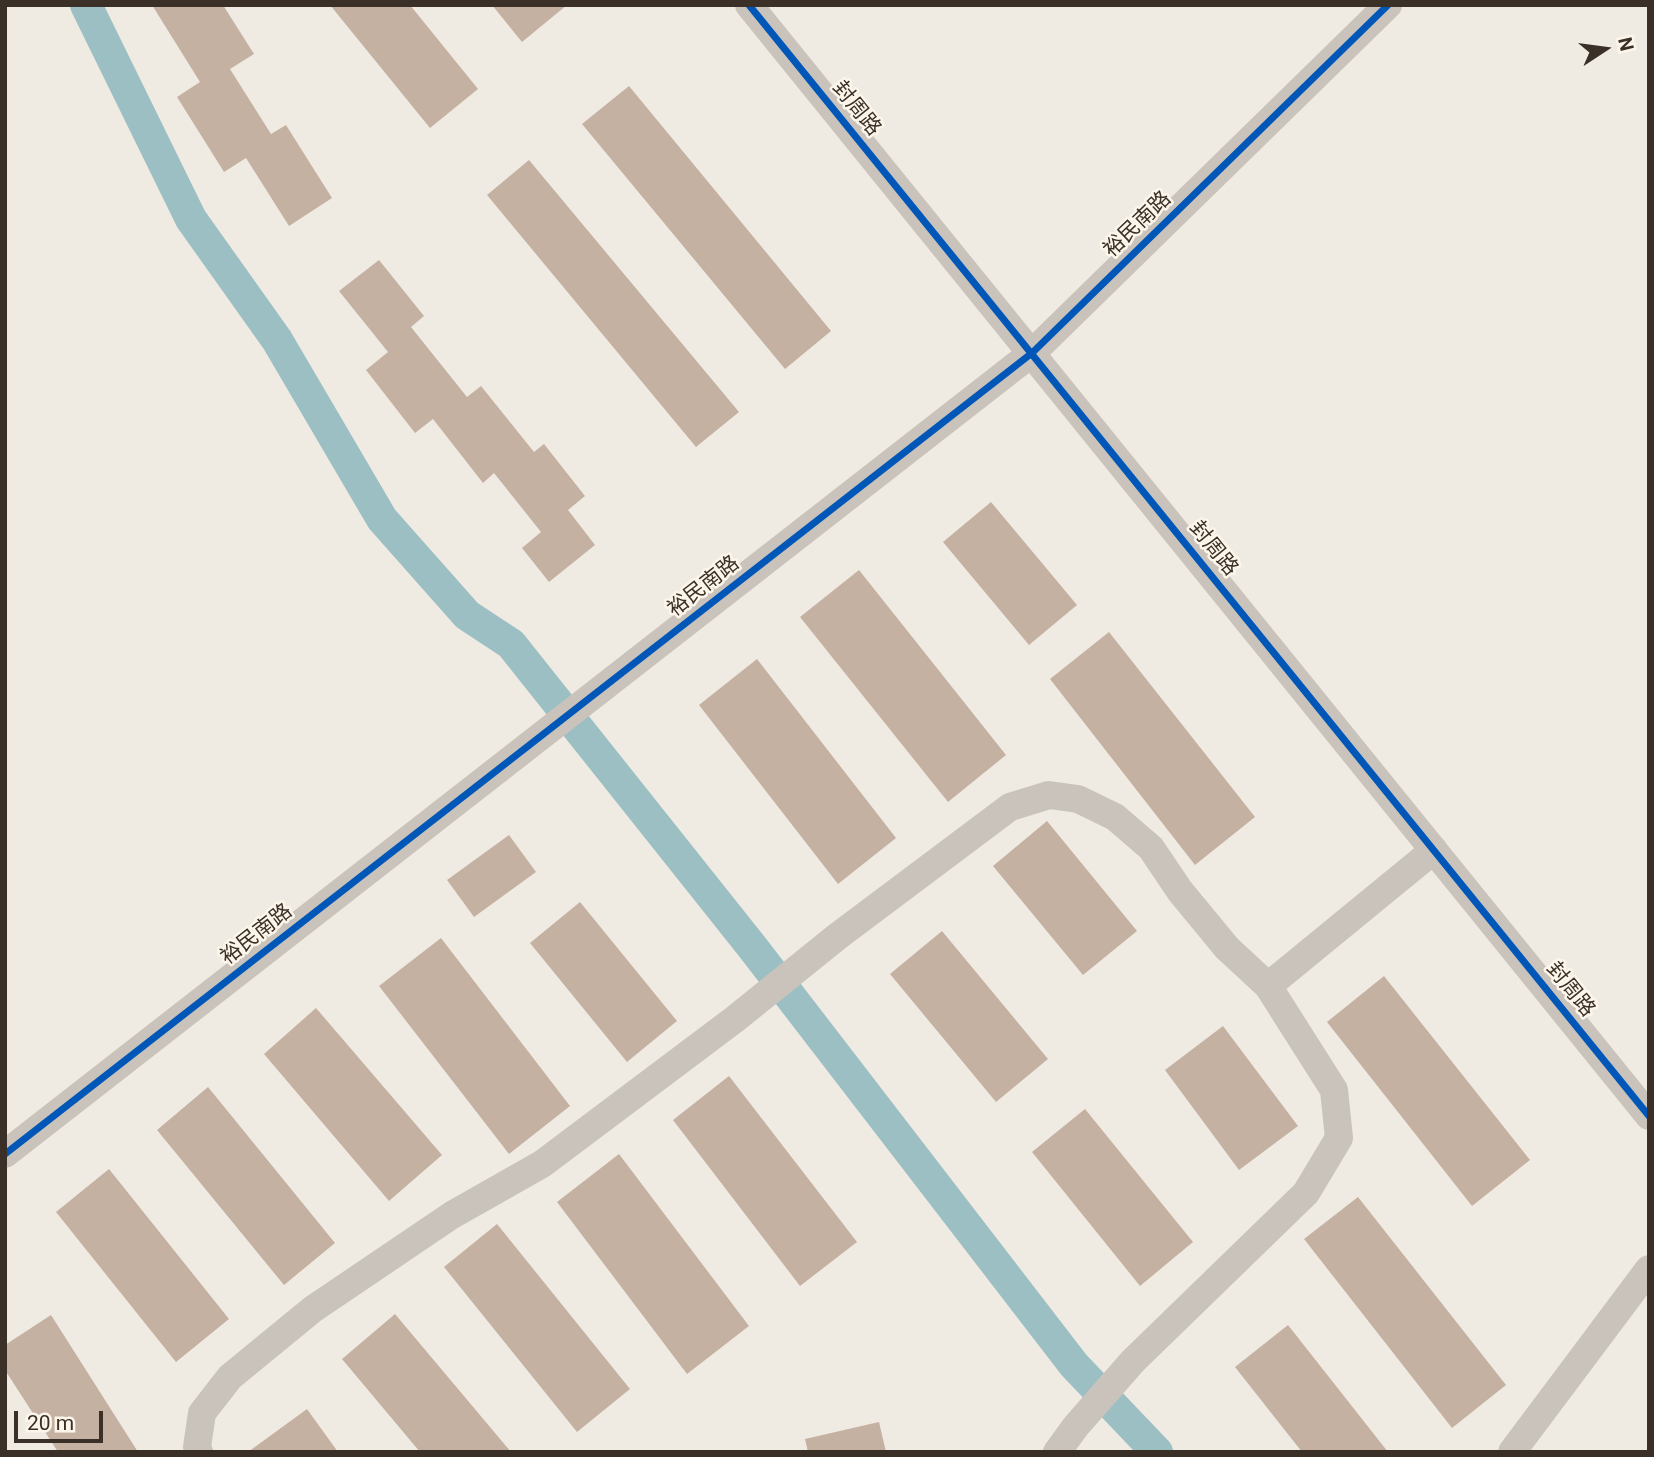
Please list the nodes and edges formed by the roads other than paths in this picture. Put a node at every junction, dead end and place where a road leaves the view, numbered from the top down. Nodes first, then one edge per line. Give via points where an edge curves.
1 (749, 5) edge
2 (1388, 5) edge
3 (1032, 353) junction
4 (1434, 850) junction
5 (1268, 986) junction
6 (1649, 1116) edge
7 (5, 1154) edge
8 (1649, 1269) edge
9 (199, 1452) edge
10 (1057, 1452) edge
11 (1512, 1452) edge

1 - 3 street, 封周路
2 - 3 street, 裕民南路
3 - 4 street, 封周路
3 - 7 street, 裕民南路
4 - 5 street
4 - 6 street, 封周路
5 - 9 street via 1227,948 1151,848 1115,817 1079,799 1049,795 1010,807 542,1164 452,1216 303,1318 230,1377 202,1413
5 - 10 street via 1334,1090 1339,1138 1306,1193 1133,1361
8 - 11 street

